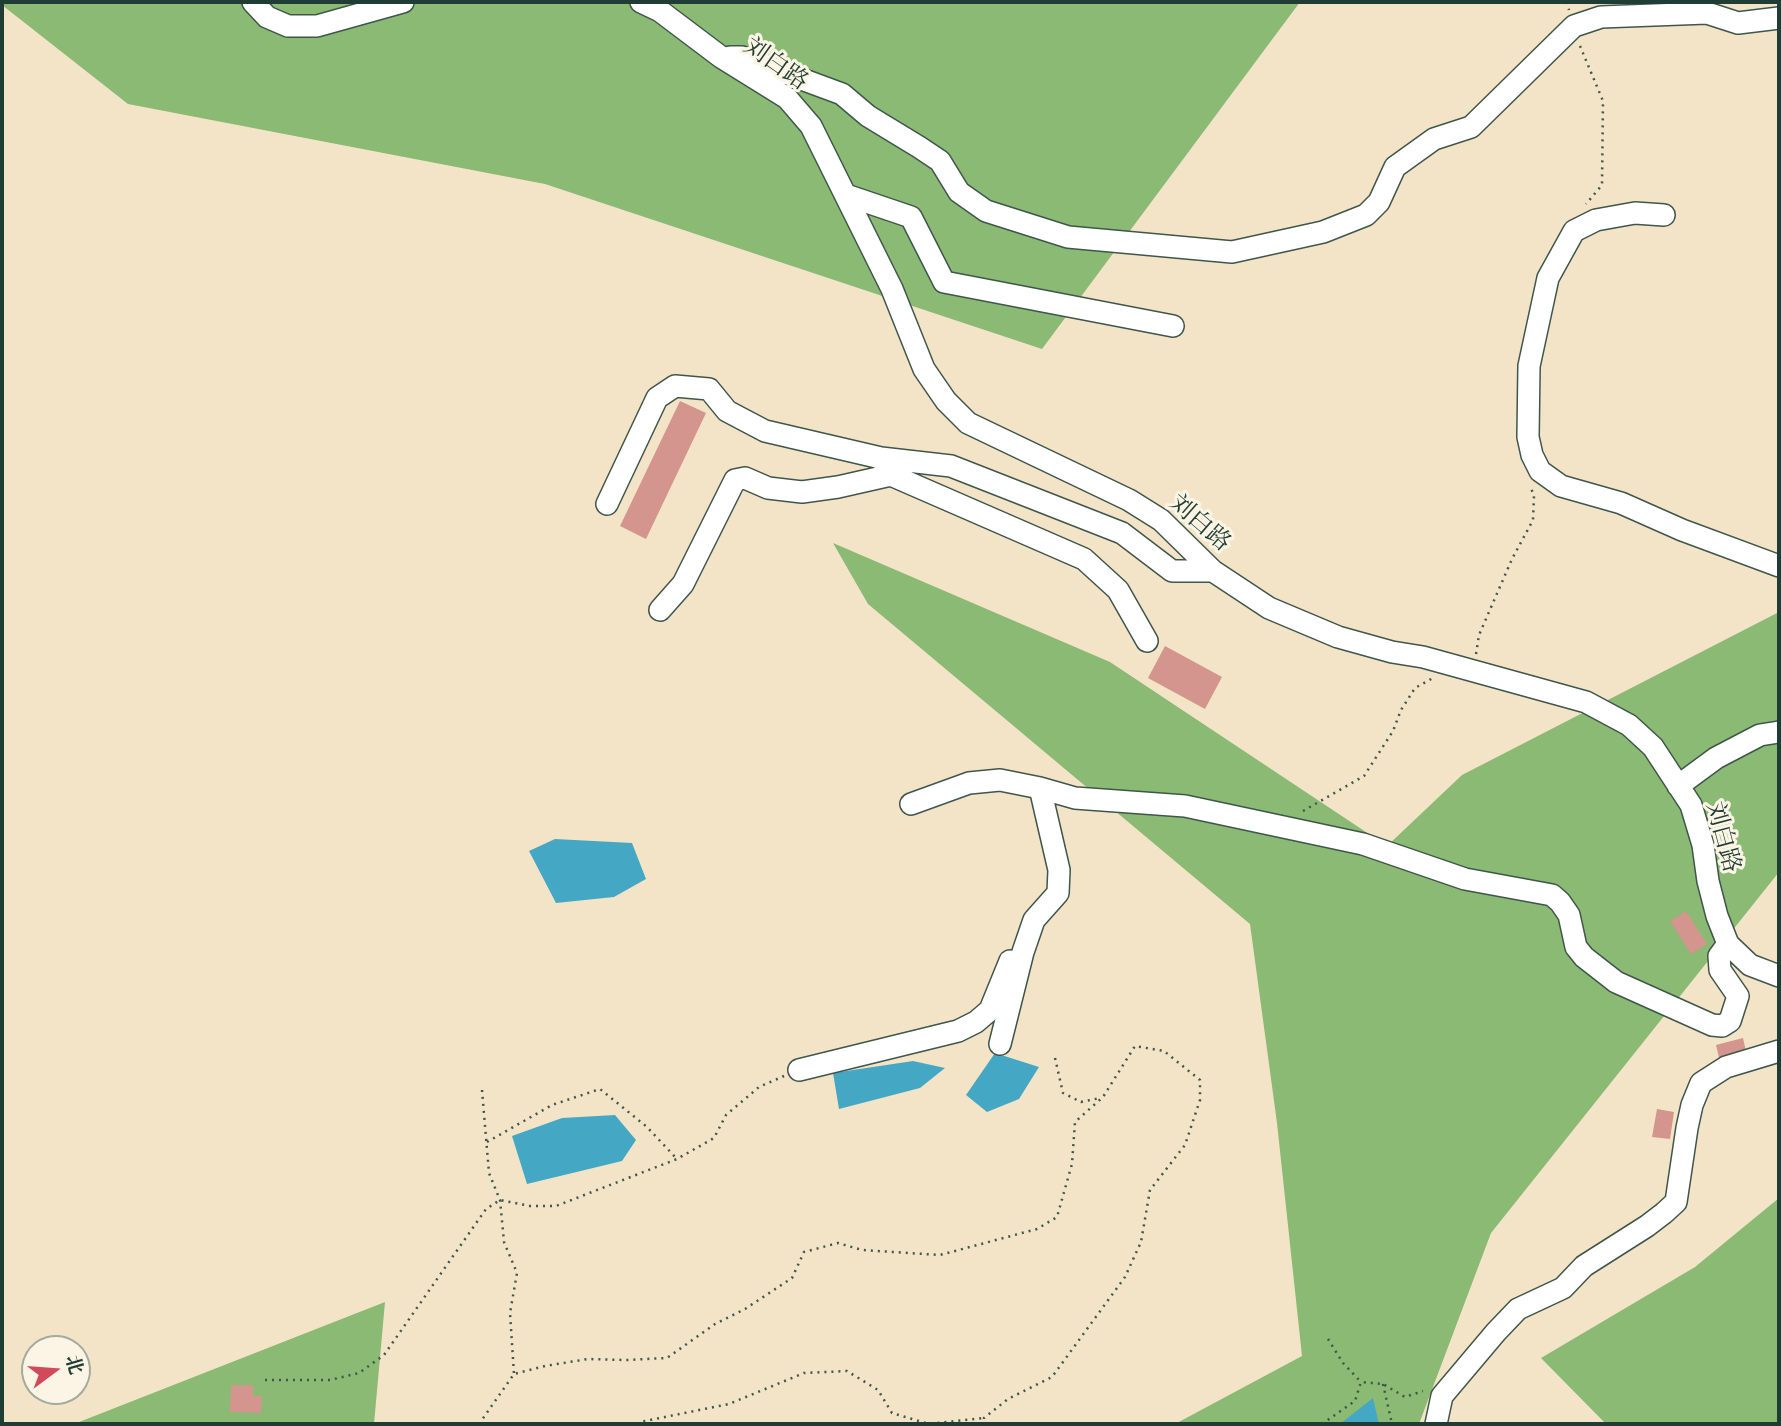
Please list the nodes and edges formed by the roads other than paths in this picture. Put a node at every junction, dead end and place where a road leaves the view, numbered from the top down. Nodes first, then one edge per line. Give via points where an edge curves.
1 (253, 2) edge
2 (403, 2) edge
3 (642, 2) edge
4 (1779, 18) edge
5 (721, 57) junction
6 (846, 195) junction
7 (1664, 215) dead end
8 (1173, 327) dead end
9 (886, 467) junction
10 (607, 505) dead end
11 (1779, 566) edge
12 (1213, 571) junction
13 (660, 610) dead end
14 (1147, 641) dead end
15 (1779, 732) edge
16 (1678, 786) junction
17 (1040, 788) junction
18 (911, 804) dead end
19 (1728, 944) junction
20 (1023, 951) junction
21 (1779, 976) edge
22 (1000, 1044) dead end
23 (1779, 1051) edge
24 (800, 1070) road end
25 (1436, 1424) edge

1 - 2 street via 267,17 288,26 317,26
3 - 5 street, 刘白路
4 - 5 street via 1738,23 1707,13 1601,18 1574,26 1471,127 1434,139 1395,167 1379,202 1366,215 1323,232 1232,252 1068,237 986,211 959,192 940,161 868,116 842,93 742,57
5 - 6 street, 刘白路 via 787,98 811,126
6 - 8 street via 911,217 944,282
6 - 12 street, 刘白路 via 892,289 924,369 946,401 968,423 1161,520
7 - 11 street via 1635,213 1596,220 1574,231 1548,278 1529,366 1532,455 1541,471 1561,486 1622,503
9 - 10 street via 765,431 727,411 709,389 675,386 657,398
9 - 12 street via 951,466 1122,533 1172,571
9 - 13 street via 838,487 802,492 768,488 745,478 735,480 683,584
9 - 14 street via 1084,559 1118,590
12 - 16 street, 刘白路 via 1269,608 1326,632 1586,702 1629,725 1653,747
15 - 16 street via 1760,735 1716,758
16 - 19 street, 刘白路 via 1691,805 1703,845 1707,881
17 - 18 street via 1000,780 969,783
17 - 19 street via 1075,798 1185,806 1363,844 1465,878 1552,895 1569,915 1576,947 1616,982 1722,1027 1730,1021 1738,996 1720,970 1719,956
17 - 20 street via 1059,870 1058,893 1034,920
19 - 21 street, 刘白路 via 1750,965
20 - 22 street
20 - 24 street via 1009,962 990,1010 976,1023
23 - 25 street via 1726,1067 1701,1083 1687,1128 1676,1202 1584,1266 1563,1288 1518,1309 1442,1396

